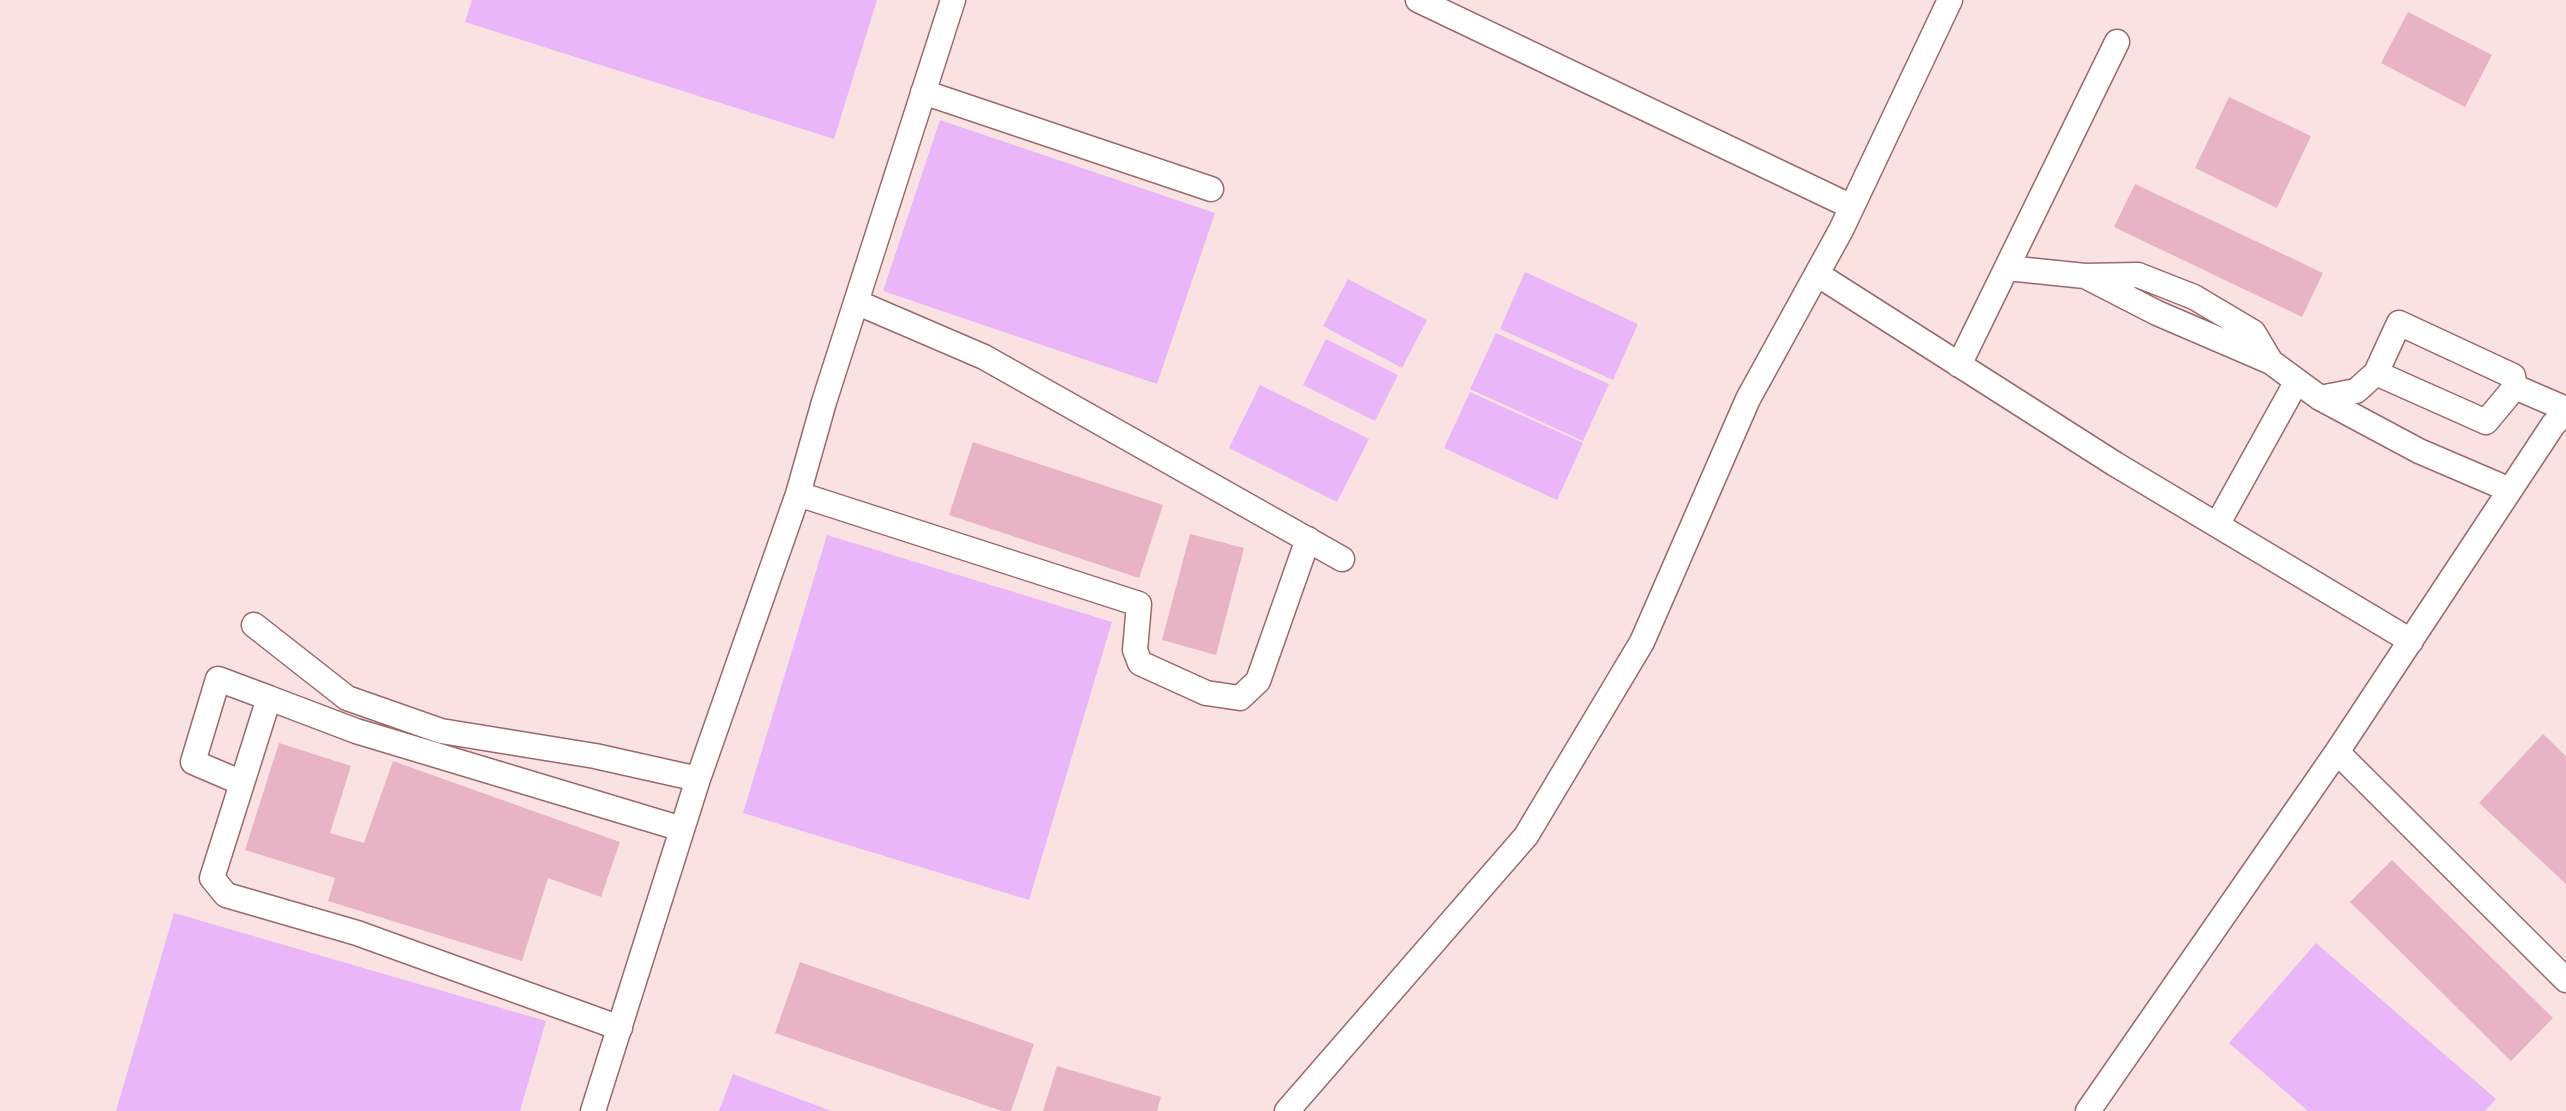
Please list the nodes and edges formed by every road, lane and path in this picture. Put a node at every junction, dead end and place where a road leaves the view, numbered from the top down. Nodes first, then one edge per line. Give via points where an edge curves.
1 (953, 0) edge
2 (1418, 0) edge
3 (1950, 0) edge
4 (2117, 42) dead end
5 (923, 92) junction
6 (1211, 189) dead end
7 (1852, 207) junction
8 (2007, 268) junction
9 (1817, 274) junction
10 (856, 302) junction
11 (1959, 365) junction
12 (2376, 373) junction
13 (2297, 381) junction
14 (2515, 387) junction
15 (2320, 398) junction
16 (2566, 410) edge
17 (2510, 490) junction
18 (798, 494) junction
19 (2217, 525) junction
20 (1308, 539) junction
21 (1342, 559) dead end
22 (254, 625) dead end
23 (2411, 641) junction
24 (269, 698) junction
25 (2337, 752) junction
26 (698, 779) junction
27 (242, 783) junction
28 (682, 829) junction
29 (2566, 980) edge
30 (620, 1028) junction
31 (593, 1111) edge
32 (1287, 1111) edge
33 (2088, 1111) edge

1 - 5 lane
2 - 7 lane
3 - 7 lane
4 - 8 lane
5 - 6 lane
5 - 10 lane
7 - 9 lane
8 - 11 lane
8 - 13 lane via 2085,276 2138,275 2194,297 2253,332 2271,362
9 - 11 lane
9 - 32 lane via 1748,398 1642,642 1526,836
10 - 18 lane
10 - 20 lane via 984,357
11 - 19 lane
12 - 14 lane via 2486,422
12 - 14 lane via 2399,323 2513,376
12 - 15 lane via 2356,391
13 - 15 lane
13 - 19 lane
14 - 16 lane
15 - 17 lane via 2419,451
16 - 17 lane
17 - 23 lane
18 - 20 lane via 1139,604 1135,650 1140,663 1206,693 1240,698 1258,681
18 - 26 lane
19 - 23 lane
20 - 21 lane
22 - 26 lane via 347,698 441,731 595,756
23 - 25 lane
24 - 27 lane
24 - 27 lane via 218,679 193,762
24 - 28 lane via 356,731
25 - 29 lane
25 - 33 lane
26 - 28 lane
27 - 30 lane via 212,878 226,895 357,933
28 - 30 lane
30 - 31 lane

